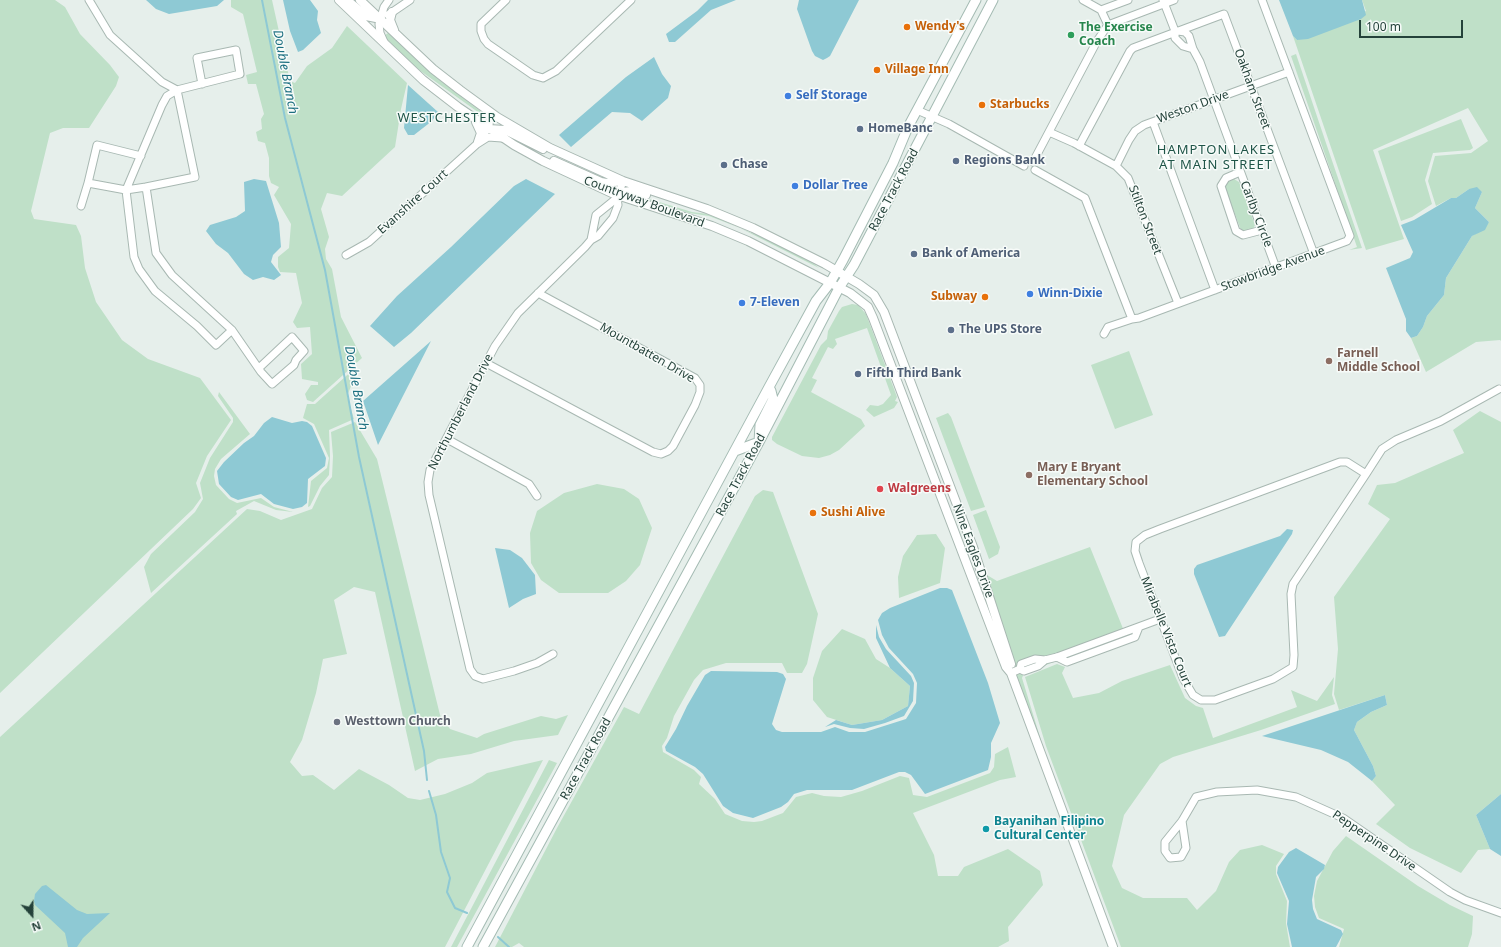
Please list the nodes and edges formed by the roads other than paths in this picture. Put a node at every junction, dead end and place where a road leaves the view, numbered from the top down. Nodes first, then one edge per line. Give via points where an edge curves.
1 (89, 0) edge
2 (339, 0) edge
3 (347, 0) edge
4 (389, 0) edge
5 (410, 0) edge
6 (506, 0) edge
7 (631, 0) edge
8 (976, 0) edge
9 (993, 0) edge
10 (1083, 0) edge
11 (1128, 0) edge
12 (1174, 0) edge
13 (1262, 0) edge
14 (363, 2) edge
15 (1163, 2) edge
16 (384, 7) junction
17 (1101, 10) junction
18 (392, 12) junction
19 (381, 19) junction
20 (1108, 25) junction
21 (1176, 31) junction
22 (396, 34) junction
23 (384, 43) junction
24 (1194, 49) junction
25 (1289, 72) junction
26 (202, 84) junction
27 (1251, 86) junction
28 (177, 90) junction
29 (1213, 100) junction
30 (487, 110) junction
31 (917, 110) junction
32 (932, 116) junction
33 (473, 118) junction
34 (1153, 122) junction
35 (488, 129) junction
36 (1049, 132) junction
37 (502, 138) junction
38 (477, 143) junction
39 (1078, 146) junction
40 (558, 152) junction
41 (529, 154) junction
42 (141, 156) junction
43 (1033, 162) dead end
44 (1024, 166) dead end
45 (1116, 166) junction
46 (1035, 170) dead end
47 (1240, 172) junction
48 (623, 181) junction
49 (88, 183) junction
50 (146, 187) junction
51 (126, 190) junction
52 (617, 197) junction
53 (81, 206) dead end
54 (711, 210) junction
55 (1262, 230) junction
56 (591, 240) junction
57 (1314, 254) junction
58 (346, 255) dead end
59 (1276, 268) junction
60 (836, 271) junction
61 (847, 277) junction
62 (830, 283) junction
63 (840, 288) junction
64 (1215, 290) junction
65 (538, 293) junction
66 (1178, 303) junction
67 (1132, 319) junction
68 (232, 330) junction
69 (1106, 330) dead end
70 (486, 364) junction
71 (259, 368) junction
72 (769, 387) junction
73 (1499, 389) dead end
74 (447, 439) junction
75 (759, 442) junction
76 (735, 451) junction
77 (1366, 474) junction
78 (537, 496) dead end
79 (980, 567) junction
80 (970, 570) junction
81 (1160, 619) junction
82 (553, 654) dead end
83 (1011, 673) junction
84 (570, 756) junction
85 (584, 762) junction
86 (1182, 821) junction
87 (1501, 913) edge
88 (467, 947) edge
89 (483, 947) edge
90 (1113, 947) edge

1 - 28 street via 110,35 162,82
2 - 23 street, Countryway Boulevard
3 - 19 street via 366,16
4 - 16 street
5 - 18 street
6 - 7 street via 482,24 481,32 484,39 533,75 543,78 556,71
8 - 31 main road, Race Track Road
9 - 32 main road, Race Track Road
10 - 17 street
11 - 17 street
12 - 15 street
13 - 25 street, Stowbridge Avenue
14 - 16 street via 375,8
14 - 19 street, Countryway Boulevard
15 - 20 street
15 - 21 street
16 - 19 street
17 - 20 street
18 - 19 street
18 - 22 street via 391,24
19 - 22 street, Countryway Boulevard
19 - 23 street via 379,28
20 - 36 street
21 - 24 street, Carlby Circle via 1185,32 1189,36
21 - 24 street via 1179,43
21 - 27 street, Oakham Street via 1224,14
21 - 39 street via 1130,51
22 - 30 street, Countryway Boulevard via 433,69
23 - 33 street, Countryway Boulevard via 423,80
24 - 29 street, Carlby Circle
25 - 27 street, Weston Drive
25 - 57 street, Stowbridge Avenue via 1350,236 1346,243
26 - 26 street via 197,58 236,50 240,74
26 - 28 street
27 - 29 street, Weston Drive
27 - 57 street, Oakham Street
28 - 42 street via 167,96 162,105
28 - 50 street via 195,177
29 - 34 street, Weston Drive
29 - 47 street, Carlby Circle
30 - 35 street via 490,118
30 - 40 street, Countryway Boulevard
31 - 32 street
31 - 60 main road, Race Track Road via 893,163
32 - 44 street
32 - 61 main road, Race Track Road
33 - 35 street, Countryway Boulevard
33 - 38 street via 480,130
34 - 45 street, Weston Drive via 1135,131
34 - 64 street
35 - 37 street, Countryway Boulevard
35 - 38 street, Evanshire Court
35 - 40 street via 505,130 540,149
36 - 39 street, Stilton Street
36 - 43 street
37 - 38 street, Evanshire Court via 488,137
37 - 41 street, Countryway Boulevard
38 - 58 street, Evanshire Court via 370,242
39 - 45 street, Stilton Street
40 - 48 street, Countryway Boulevard
41 - 48 street via 556,162 601,182
41 - 52 street, Countryway Boulevard
42 - 49 street via 97,145
42 - 51 street
45 - 66 street, Stilton Street via 1134,188
46 - 67 street via 1085,198
47 - 55 street, Carlby Circle
47 - 55 street via 1226,178 1221,186 1236,231 1249,235
48 - 52 street, Northumberland Drive
48 - 54 street, Countryway Boulevard
49 - 51 street
49 - 53 street
50 - 51 street
50 - 68 street via 156,253 172,275
51 - 68 street via 134,257 139,269 155,291 216,345
52 - 54 street via 623,192 631,191 692,209
52 - 56 street via 596,215
52 - 56 street, Northumberland Drive via 618,205 613,218 598,236
52 - 62 street, Countryway Boulevard via 700,222 748,240
54 - 60 street, Countryway Boulevard via 780,240
55 - 59 street, Carlby Circle
56 - 65 street, Northumberland Drive
57 - 59 street, Stowbridge Avenue
59 - 64 street, Stowbridge Avenue
60 - 61 street, Nine Eagles Drive
60 - 62 main road, Race Track Road
61 - 63 main road, Race Track Road
61 - 79 street, Nine Eagles Drive via 874,295 884,312
62 - 63 street, Nine Eagles Drive
62 - 72 main road, Race Track Road via 816,301
63 - 75 main road, Race Track Road
63 - 80 street, Nine Eagles Drive via 863,301 870,311
64 - 66 street, Stowbridge Avenue
65 - 70 street, Northumberland Drive via 518,313
65 - 70 street, Mountbatten Drive via 695,378 700,385 700,392 673,446 661,454 653,452
66 - 67 street, Stowbridge Avenue
67 - 69 street, Stowbridge Avenue
68 - 71 street
70 - 74 street, Northumberland Drive
71 - 71 street via 292,337 304,350 294,365 272,384
72 - 75 main road via 773,398 760,426
72 - 76 main road, Race Track Road
73 - 77 street, Mirabelle Vista Court via 1441,421 1382,449
74 - 78 street via 529,484
74 - 82 street, Northumberland Drive via 430,470 429,495 470,669 475,676 483,679 537,663
75 - 76 main road
75 - 85 main road, Race Track Road
76 - 84 main road, Race Track Road
77 - 81 street, Mirabelle Vista Court via 1346,462 1340,462 1145,535 1136,542 1135,551
77 - 81 street, Mirabelle Vista Court via 1293,584 1291,594 1294,655 1293,667 1286,672 1238,693 1214,700 1201,700 1189,691
79 - 80 street
79 - 83 street, Nine Eagles Drive via 1012,666
80 - 83 street, Nine Eagles Drive via 1006,667
81 - 83 street via 1139,627 1135,637 1067,662 1057,657 1035,659 1021,664 1020,669
83 - 90 street, Nine Eagles Drive
84 - 85 main road
84 - 88 main road, Race Track Road
85 - 89 main road, Race Track Road
86 - 86 street, Pepperpine Drive via 1186,848 1181,857 1170,858 1165,851 1165,842
86 - 87 street, Pepperpine Drive via 1191,802 1202,794 1257,790 1296,797 1343,818 1450,892

